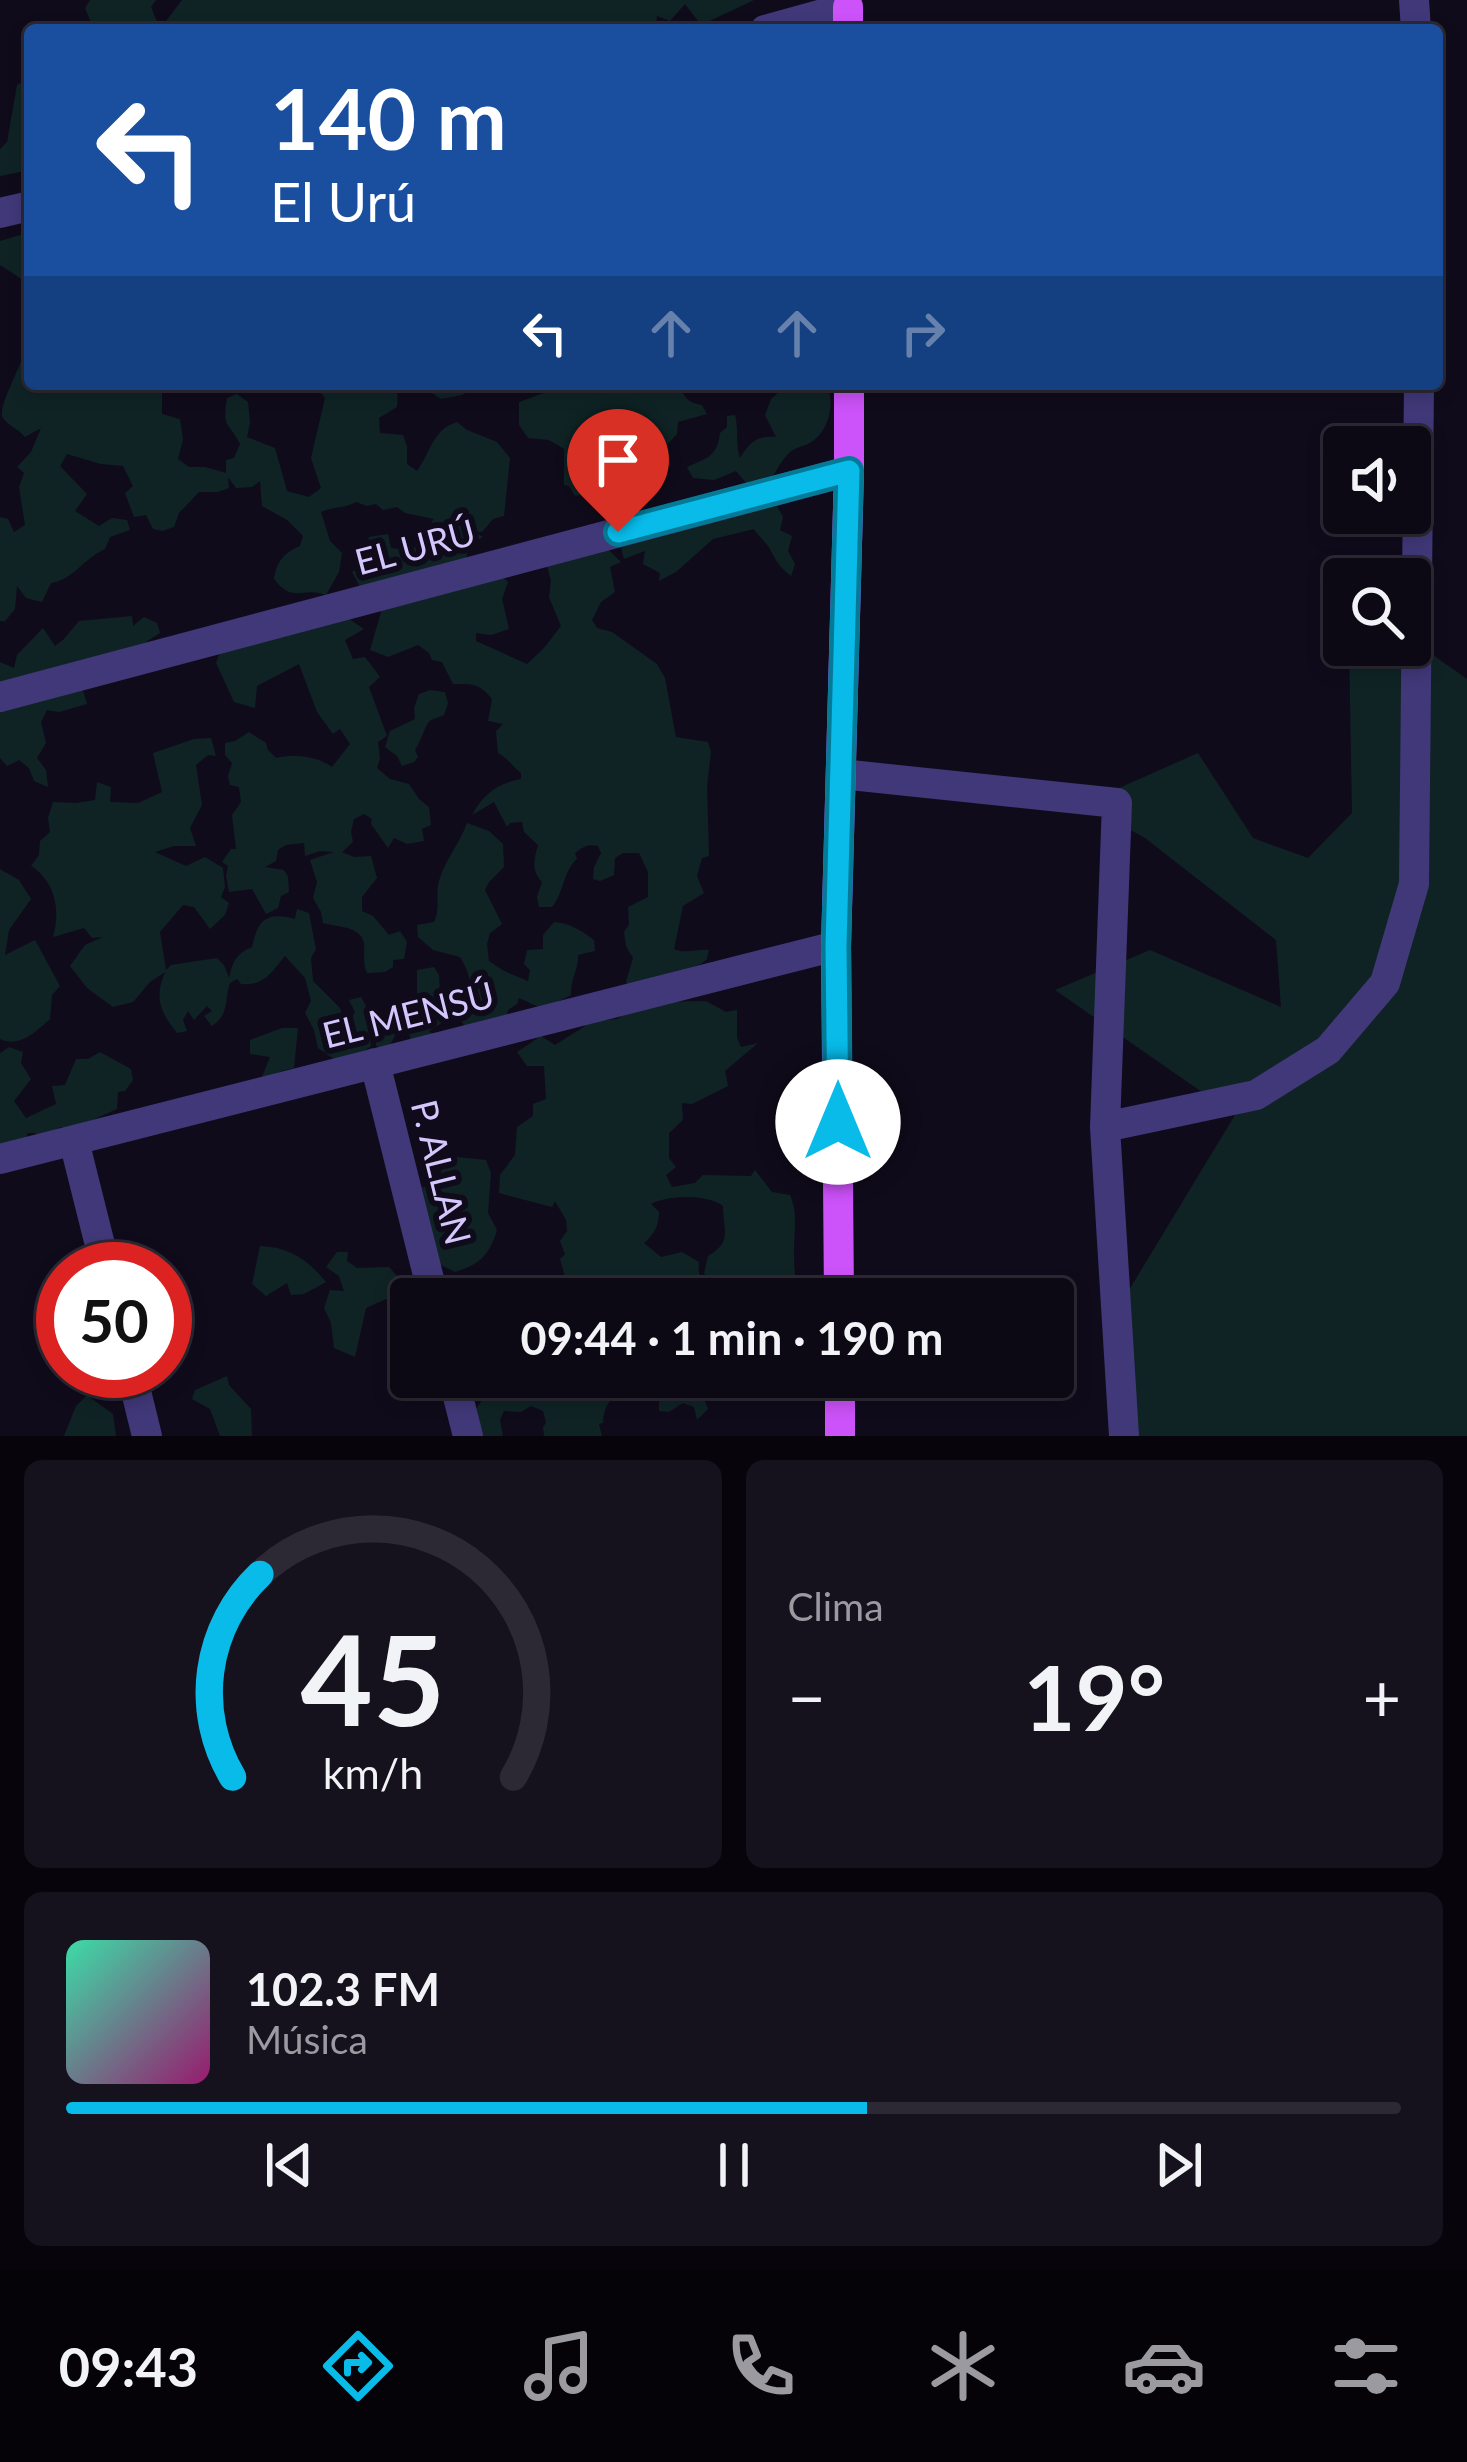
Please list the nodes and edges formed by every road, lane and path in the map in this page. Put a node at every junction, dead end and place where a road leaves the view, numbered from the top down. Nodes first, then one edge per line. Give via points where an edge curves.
1 (848, 19) edge
2 (810, 24) edge
3 (849, 390) edge
4 (1419, 390) edge
5 (849, 471) junction
6 (0, 697) edge
7 (841, 774) junction
8 (836, 946) junction
9 (375, 1063) junction
10 (1105, 1127) junction
11 (74, 1141) junction
12 (0, 1159) edge
13 (99, 1242) edge
14 (429, 1278) edge
15 (839, 1278) edge
16 (138, 1398) edge
17 (459, 1398) edge
18 (840, 1398) edge
19 (147, 1436) edge
20 (468, 1436) edge
21 (840, 1436) edge
22 (1124, 1436) edge

1 - 2 street
3 - 5 main road
4 - 10 street via 1414,884 1385,983 1328,1051 1256,1095
5 - 6 street, EL URÚ
5 - 7 main road
7 - 8 main road
7 - 10 street via 1117,803
8 - 9 street, EL MENSÚ
8 - 15 main road
9 - 11 street, EL MENSÚ
9 - 14 street, P. ALLAN
10 - 22 street
11 - 12 street, EL MENSÚ
11 - 13 street
16 - 19 street
17 - 20 street
18 - 21 main road

